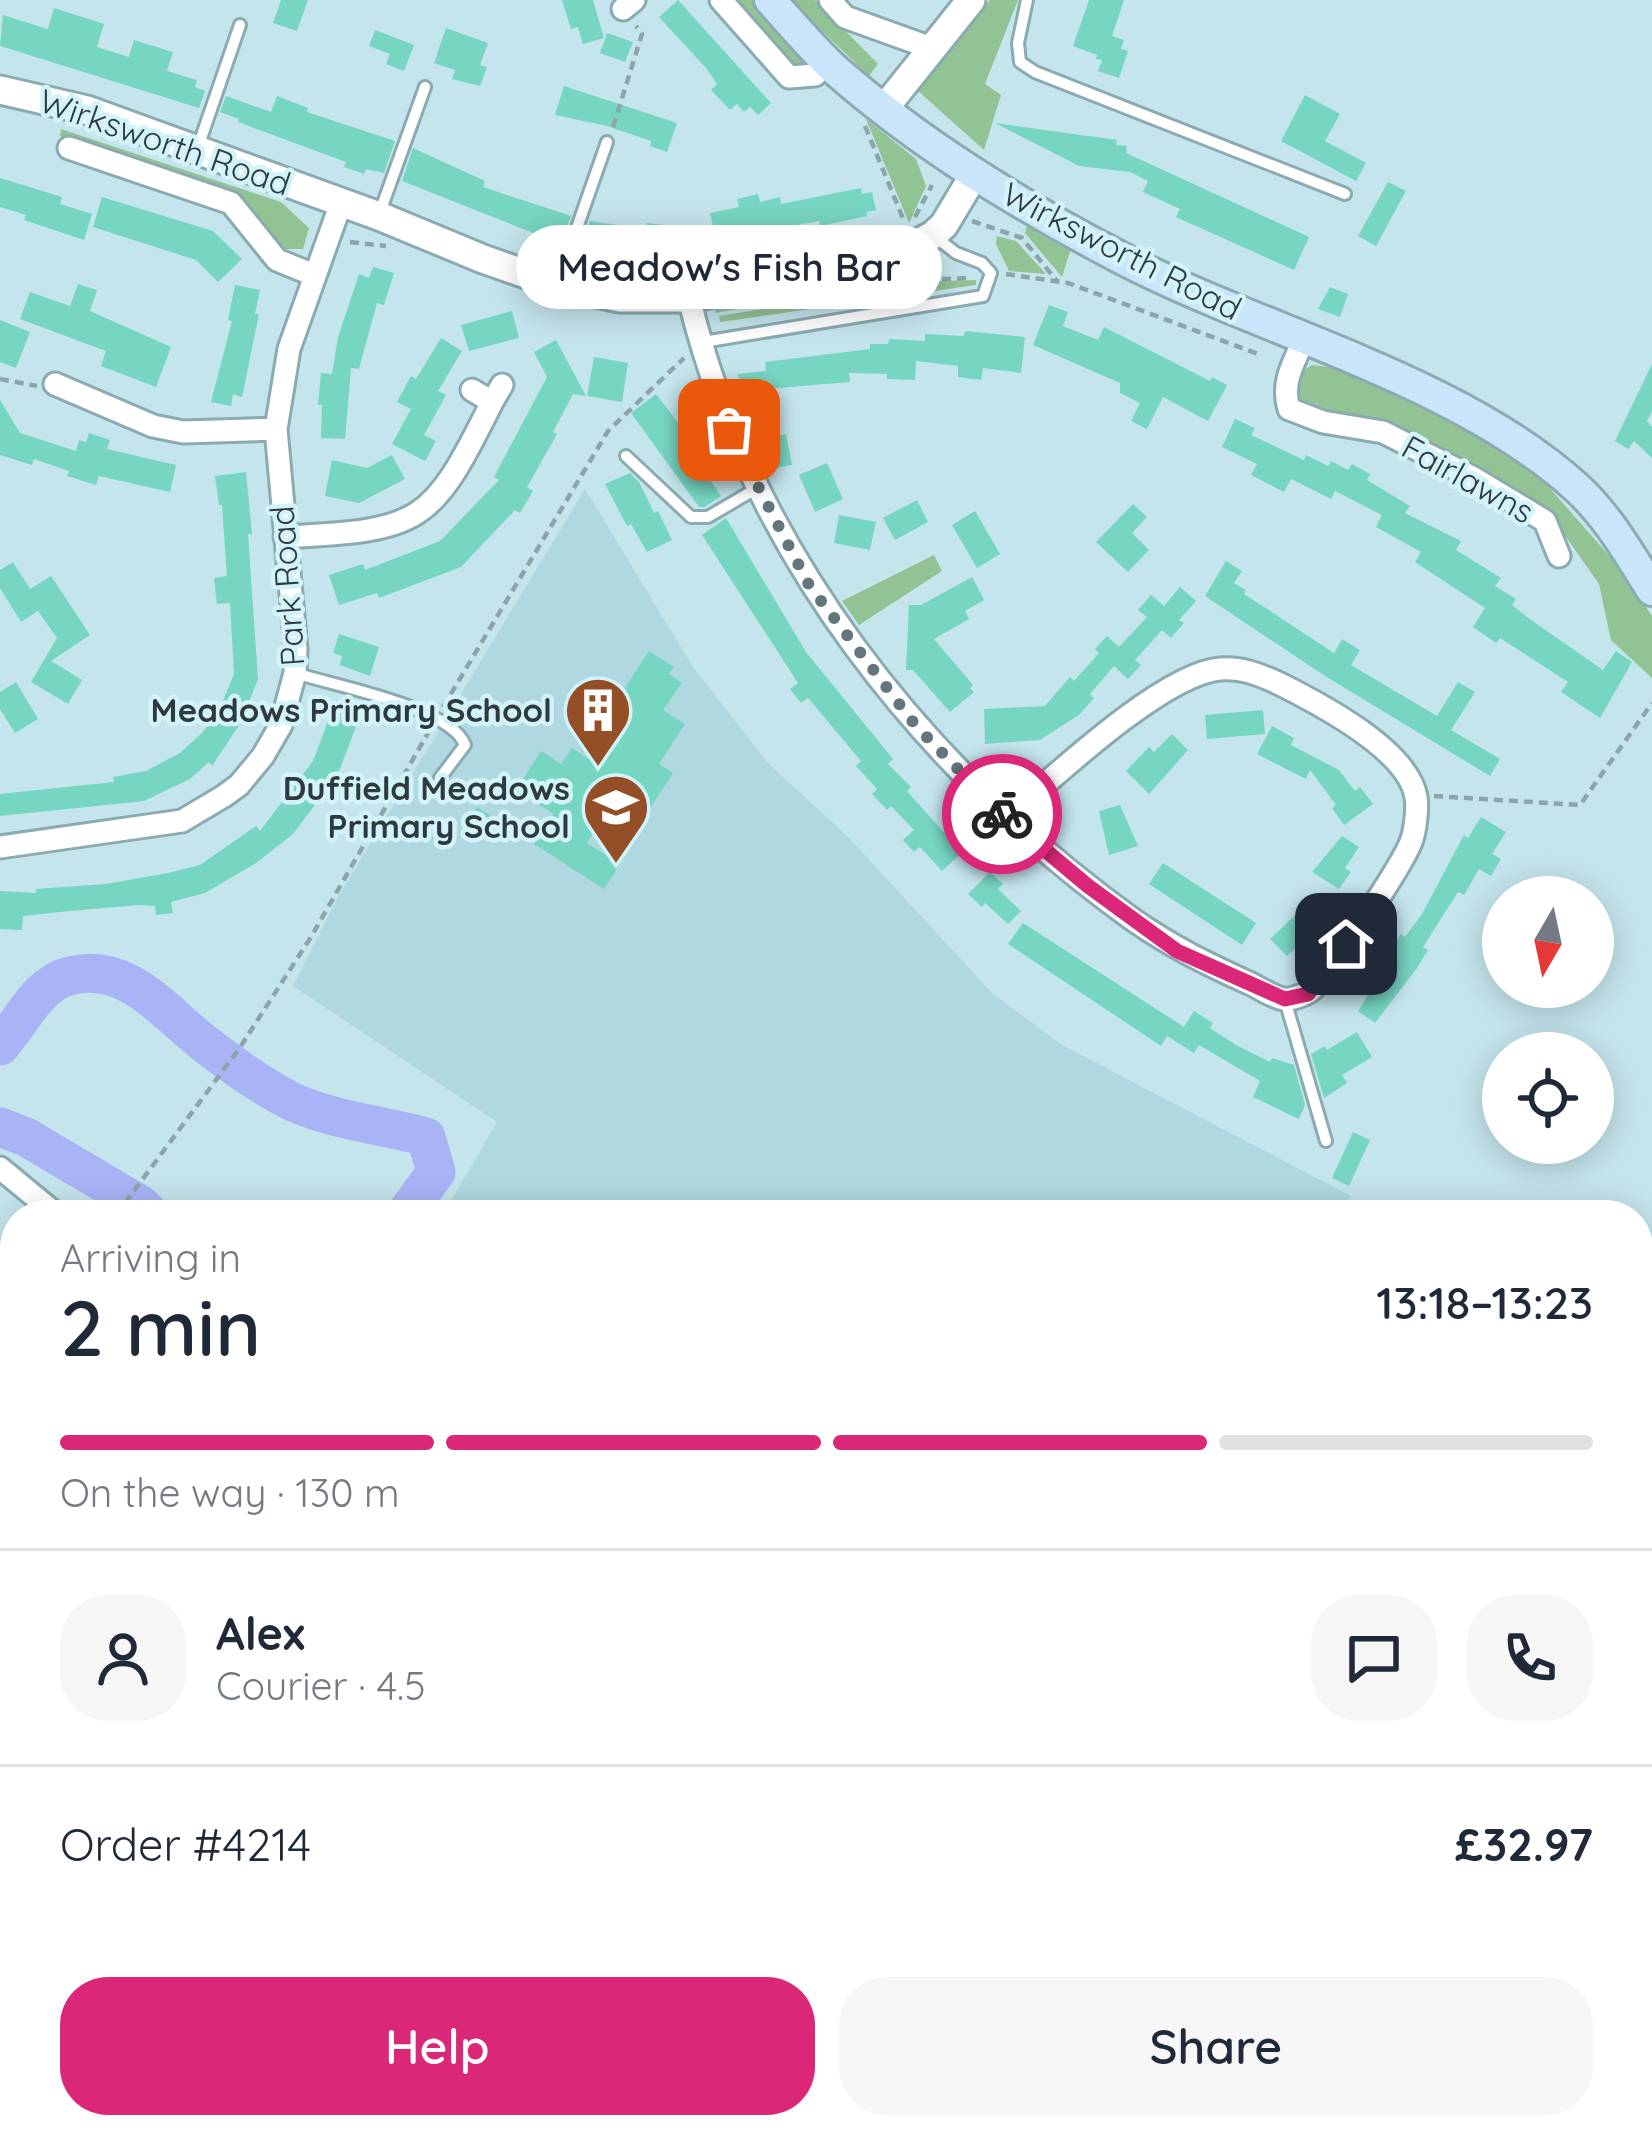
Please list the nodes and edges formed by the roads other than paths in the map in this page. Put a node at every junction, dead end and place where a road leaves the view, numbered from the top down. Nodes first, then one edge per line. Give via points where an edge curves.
1 (721, 0) edge
2 (770, 0) edge
3 (830, 0) edge
4 (971, 0) edge
5 (1027, 0) edge
6 (240, 26) dead end
7 (931, 48) junction
8 (829, 63) junction
9 (425, 87) dead end
10 (0, 90) edge
11 (878, 106) junction
12 (608, 142) road end
13 (69, 148) dead end
14 (197, 150) junction
15 (974, 175) junction
16 (1345, 194) dead end
17 (341, 202) junction
18 (379, 215) junction
19 (924, 241) junction
20 (314, 275) junction
21 (557, 285) junction
22 (689, 298) junction
23 (1304, 340) junction
24 (700, 343) junction
25 (55, 383) road end
26 (489, 392) dead end
27 (276, 429) junction
28 (626, 456) dead end
29 (759, 487) junction
30 (285, 537) junction
31 (1559, 556) dead end
32 (1652, 590) edge
33 (295, 674) junction
34 (446, 789) dead end
35 (1006, 818) junction
36 (0, 847) edge
37 (1285, 999) junction
38 (1326, 1141) dead end
39 (0, 1168) edge
40 (39, 1200) edge

1 - 8 street via 789,77
2 - 8 main road
3 - 7 street via 845,16
4 - 7 street
5 - 16 lane via 1019,62 1035,72
6 - 14 lane
7 - 11 street
8 - 11 main road
9 - 18 lane
10 - 14 street, Wirksworth Road via 87,110
11 - 15 main road
12 - 21 lane
13 - 20 street via 231,203 277,260
14 - 17 street, Wirksworth Road
15 - 19 street, Wirksworth Road
15 - 23 main road, Wirksworth Road via 1124,260
17 - 18 street, Wirksworth Road
17 - 20 street, Park Road
18 - 21 street, Wirksworth Road
19 - 22 street, Wirksworth Road via 887,260
19 - 24 lane via 982,263 991,273 983,296
20 - 27 street, Park Road via 289,350
21 - 22 street, Wirksworth Road via 620,298
22 - 24 street
23 - 31 street, Fairlawns via 1289,370 1289,410 1383,432 1472,477 1545,521
23 - 32 main road, Wirksworth Road via 1453,405 1542,460 1610,524
24 - 29 street via 729,430
25 - 27 street via 153,426
26 - 30 street via 458,470 434,503 374,531
27 - 30 street, Park Road
28 - 29 lane via 691,517 708,517
29 - 35 street via 809,585 916,726
30 - 33 street, Park Road
33 - 34 lane via 438,717 465,746 440,778
33 - 36 street, Park Road via 263,756 239,785 201,810 182,821
35 - 37 street via 1177,951
35 - 37 street via 1193,675 1222,668 1257,673 1310,699 1394,756 1416,795 1412,840 1364,917 1308,994
37 - 38 lane
39 - 40 street

